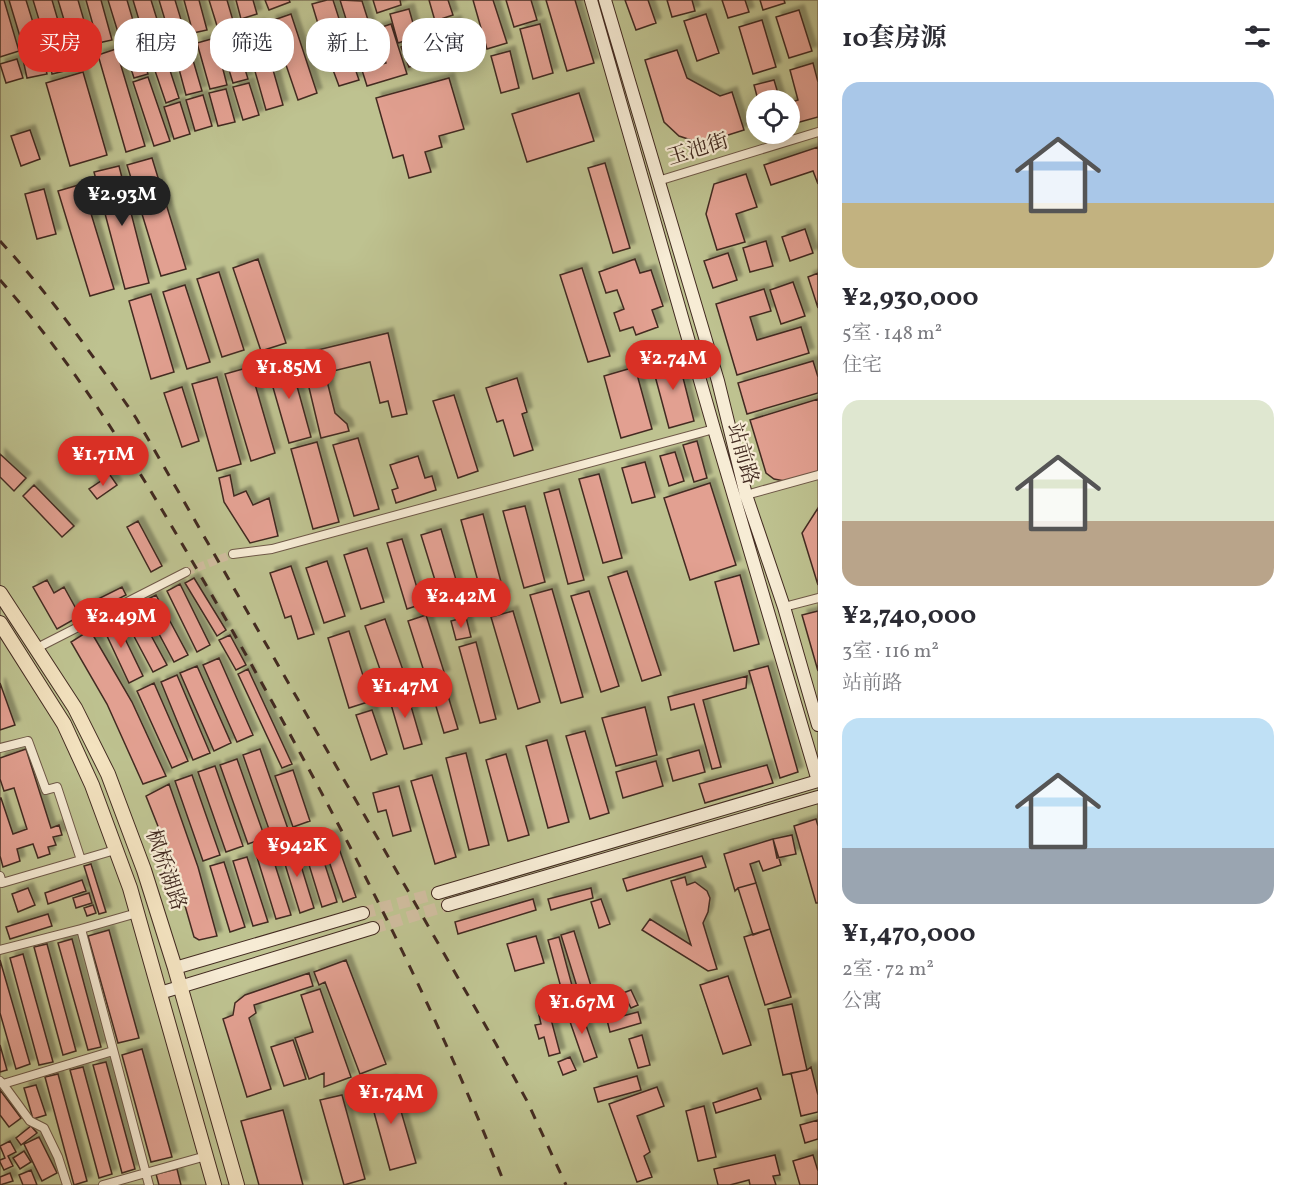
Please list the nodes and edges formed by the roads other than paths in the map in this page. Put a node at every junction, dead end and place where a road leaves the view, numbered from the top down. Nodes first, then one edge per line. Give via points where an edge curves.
1 (591, 0) edge
2 (605, 0) edge
3 (818, 132) edge
4 (658, 181) junction
5 (714, 429) junction
6 (818, 475) edge
7 (746, 495) junction
8 (233, 554) tunnel mouth
9 (186, 572) tunnel mouth
10 (0, 593) edge
11 (818, 598) edge
12 (784, 607) junction
13 (0, 623) edge
14 (37, 648) junction
15 (818, 724) edge
16 (0, 748) edge
17 (818, 781) edge
18 (818, 797) edge
19 (115, 850) junction
20 (81, 860) junction
21 (0, 876) edge
22 (438, 893) tunnel mouth
23 (448, 905) tunnel mouth
24 (137, 913) junction
25 (363, 913) tunnel mouth
26 (373, 928) tunnel mouth
27 (81, 929) junction
28 (0, 950) edge
29 (175, 968) junction
30 (181, 987) junction
31 (160, 993) junction
32 (114, 1051) junction
33 (2, 1082) edge
34 (206, 1156) junction
35 (146, 1173) junction
36 (67, 1185) edge
37 (103, 1185) edge
38 (149, 1185) edge
39 (214, 1185) edge
40 (237, 1185) edge

1 - 5 main road, 站前路
2 - 4 main road, 站前路
3 - 4 street, 玉池街
4 - 7 main road, 站前路 via 718,381
5 - 8 street via 272,549
5 - 17 main road, 站前路
6 - 7 street
7 - 12 main road, 站前路
9 - 14 street
10 - 14 main road, 枫桥湖路
11 - 12 street
12 - 15 main road, 站前路
13 - 19 main road, 枫桥湖路 via 64,724 92,785
14 - 29 main road, 枫桥湖路 via 75,708 108,774
16 - 20 street via 28,741 46,790 57,787
17 - 22 main road
18 - 23 main road
19 - 20 street
19 - 24 main road, 枫桥湖路
20 - 21 street via 2,883
24 - 27 street
24 - 31 main road, 枫桥湖路
25 - 29 main road
26 - 30 main road
27 - 28 street
27 - 32 street
29 - 30 main road, 枫桥湖路
30 - 31 main road
30 - 40 main road, 枫桥湖路
31 - 34 main road, 枫桥湖路
32 - 33 street
32 - 35 street
33 - 36 street via 30,1121 44,1128
34 - 35 street
34 - 39 main road, 枫桥湖路
35 - 37 street
35 - 38 street

